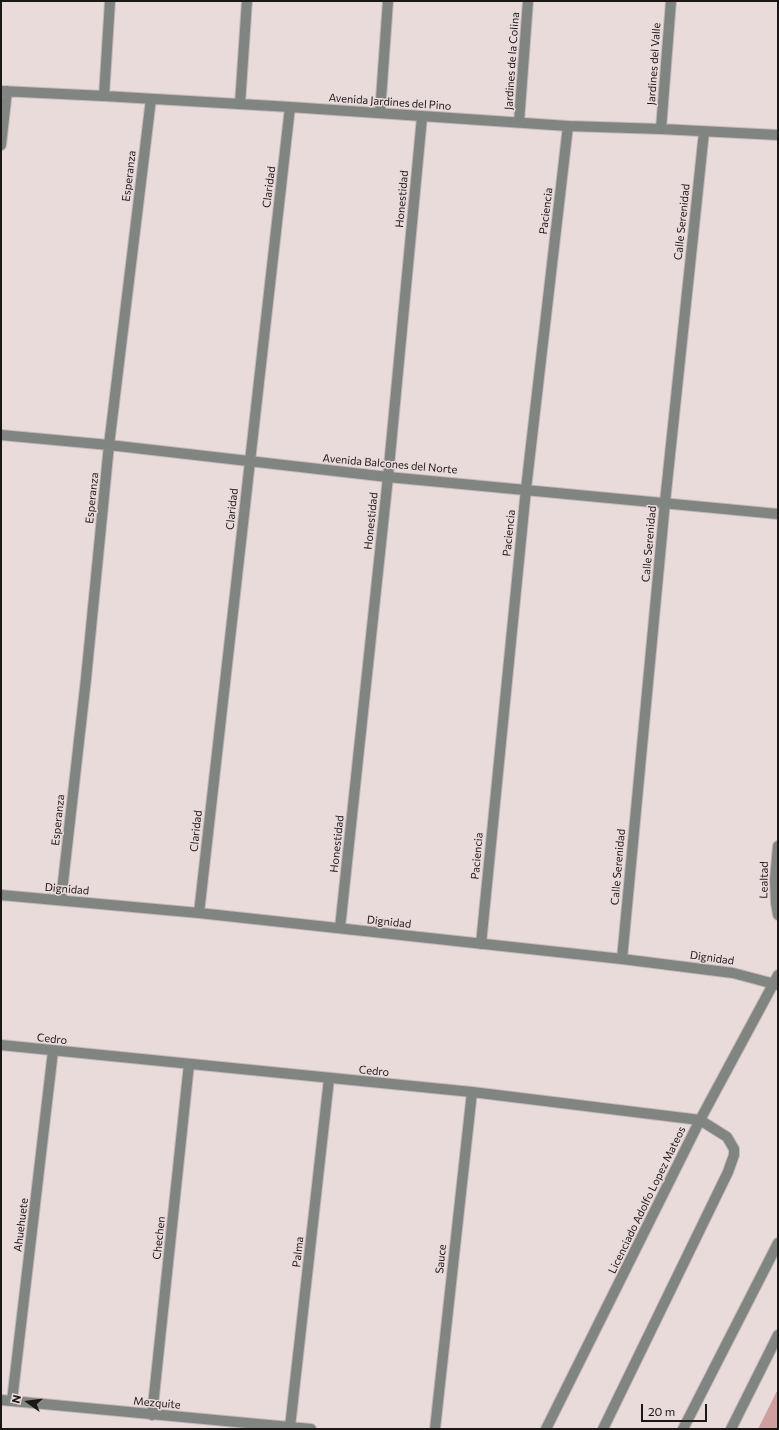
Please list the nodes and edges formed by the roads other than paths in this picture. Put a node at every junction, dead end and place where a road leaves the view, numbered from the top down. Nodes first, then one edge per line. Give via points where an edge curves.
1 (110, 1) edge
2 (247, 1) edge
3 (388, 1) edge
4 (528, 1) edge
5 (671, 1) edge
6 (4, 91) edge
7 (104, 96) junction
8 (151, 99) junction
9 (240, 104) junction
10 (290, 107) junction
11 (380, 112) junction
12 (422, 117) junction
13 (519, 122) junction
14 (568, 126) junction
15 (662, 129) junction
16 (704, 132) junction
17 (778, 135) edge
18 (1, 145) edge
19 (1, 435) edge
20 (109, 446) junction
21 (249, 462) junction
22 (388, 477) junction
23 (526, 489) junction
24 (665, 502) junction
25 (778, 514) edge
26 (778, 846) edge
27 (1, 895) edge
28 (61, 900) junction
29 (199, 913) junction
30 (778, 914) edge
31 (340, 928) junction
32 (481, 944) junction
33 (622, 959) junction
34 (777, 982) edge
35 (1, 1045) edge
36 (53, 1051) junction
37 (189, 1064) junction
38 (330, 1079) junction
39 (472, 1092) junction
40 (700, 1120) junction
41 (778, 1243) edge
42 (778, 1335) edge
43 (1, 1400) edge
44 (12, 1401) junction
45 (152, 1415) junction
46 (290, 1427) junction
47 (311, 1429) edge
48 (435, 1429) edge
49 (546, 1429) edge
50 (604, 1429) edge
51 (683, 1429) edge
52 (731, 1429) edge

1 - 7 street
2 - 9 street
3 - 11 street
4 - 13 street, Jardines de la Colina
5 - 15 street, Jardines del Valle
6 - 7 street, Avenida Jardines del Pino
6 - 18 street
7 - 8 street, Avenida Jardines del Pino
8 - 9 street, Avenida Jardines del Pino
8 - 20 street, Esperanza
9 - 10 street, Avenida Jardines del Pino
10 - 11 street, Avenida Jardines del Pino
10 - 21 street, Claridad
11 - 12 street, Avenida Jardines del Pino
12 - 13 street, Avenida Jardines del Pino
12 - 22 street, Honestidad
13 - 14 street, Avenida Jardines del Pino
14 - 15 street, Avenida Jardines del Pino
14 - 23 street, Paciencia
15 - 16 street, Avenida Jardines del Pino
16 - 17 street, Avenida Jardines del Pino
16 - 24 street, Calle Serenidad
19 - 20 street, Avenida Balcones del Norte
20 - 21 street, Avenida Balcones del Norte
20 - 28 street, Esperanza
21 - 22 street, Avenida Balcones del Norte
21 - 29 street, Claridad
22 - 23 street, Avenida Balcones del Norte
22 - 31 street, Honestidad
23 - 24 street, Avenida Balcones del Norte
23 - 32 street, Paciencia
24 - 25 street, Avenida Balcones del Norte
24 - 33 street, Calle Serenidad
26 - 30 street, Lealtad via 775,879
27 - 28 street, Dignidad
28 - 29 street, Dignidad
29 - 31 street, Dignidad
31 - 32 street, Dignidad
32 - 33 street, Dignidad
33 - 34 street, Dignidad via 733,973
34 - 40 street, Licenciado Adolfo Lopez Mateos
35 - 36 street, Cedro
36 - 37 street, Cedro
36 - 44 street, Ahuehuete
37 - 38 street, Cedro
37 - 45 street, Chechen
38 - 39 street, Cedro
38 - 46 street, Palma
39 - 40 street, Cedro
39 - 48 street, Sauce
40 - 49 street, Licenciado Adolfo Lopez Mateos
40 - 50 street, Cedro via 727,1137 734,1149 728,1172
41 - 51 street
42 - 52 street
43 - 44 street, Mezquite
44 - 45 street, Mezquite
45 - 46 street, Mezquite
46 - 47 street, Mezquite

